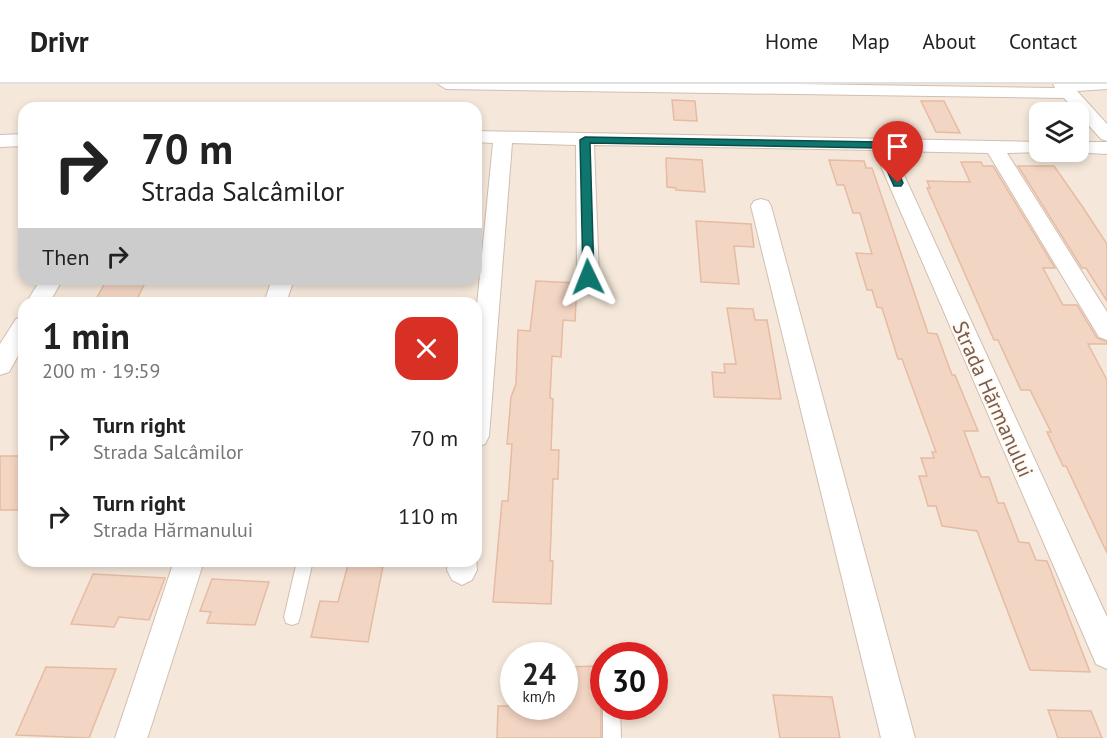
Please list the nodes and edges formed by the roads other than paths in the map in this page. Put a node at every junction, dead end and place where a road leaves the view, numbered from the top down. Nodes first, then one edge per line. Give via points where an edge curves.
1 (446, 84) edge
2 (1107, 84) edge
3 (1065, 88) edge
4 (1107, 135) edge
5 (482, 137) edge
6 (503, 138) junction
7 (18, 140) edge
8 (585, 140) junction
9 (0, 141) edge
10 (881, 145) junction
11 (994, 148) junction
12 (1029, 148) edge
13 (1089, 148) edge
14 (1107, 148) edge
15 (761, 206) dead end
16 (588, 277) dead end
17 (1107, 331) edge
18 (18, 335) edge
19 (0, 365) edge
20 (482, 370) edge
21 (187, 567) edge
22 (304, 567) edge
23 (292, 617) dead end
24 (1107, 653) edge
25 (611, 720) edge
26 (131, 736) dead end
27 (612, 738) edge
28 (898, 738) edge

1 - 3 street
2 - 3 street
3 - 4 street
5 - 6 street
6 - 8 street
6 - 20 street
7 - 9 street
8 - 10 street
8 - 16 street
10 - 11 street
10 - 24 street, Strada Hărmanului
11 - 12 street
11 - 17 street
13 - 14 street
15 - 28 street
18 - 19 street
21 - 26 street
22 - 23 lane
25 - 27 lane

